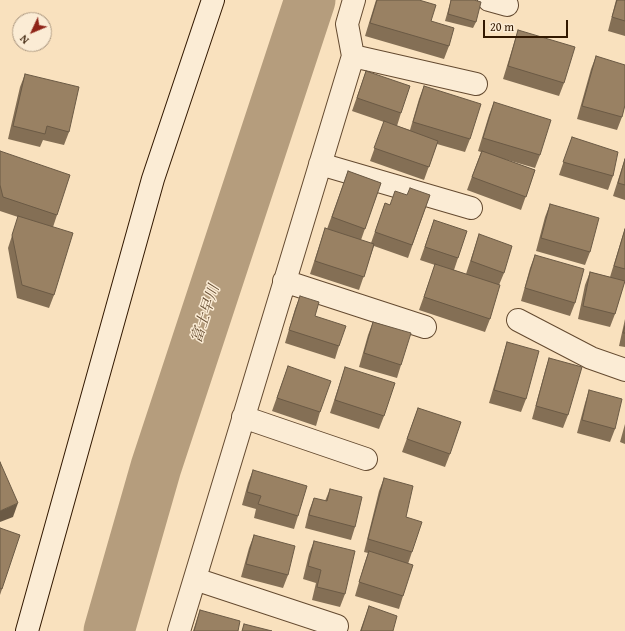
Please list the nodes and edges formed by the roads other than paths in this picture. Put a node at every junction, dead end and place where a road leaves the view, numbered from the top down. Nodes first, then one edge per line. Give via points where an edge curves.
1 (213, 0) edge
2 (354, 0) edge
3 (353, 56) junction
4 (476, 84) dead end
5 (320, 164) junction
6 (471, 208) dead end
7 (284, 281) junction
8 (518, 320) dead end
9 (425, 327) dead end
10 (625, 370) edge
11 (243, 417) junction
12 (366, 459) dead end
13 (194, 579) junction
14 (337, 626) dead end
15 (27, 631) edge
16 (179, 631) edge

1 - 15 street via 153,179
2 - 3 street via 347,24
3 - 4 street
3 - 5 street
5 - 6 street
5 - 7 street
7 - 9 street
7 - 11 street
8 - 10 street via 590,358
11 - 12 street
11 - 13 street
13 - 14 street
13 - 16 street

